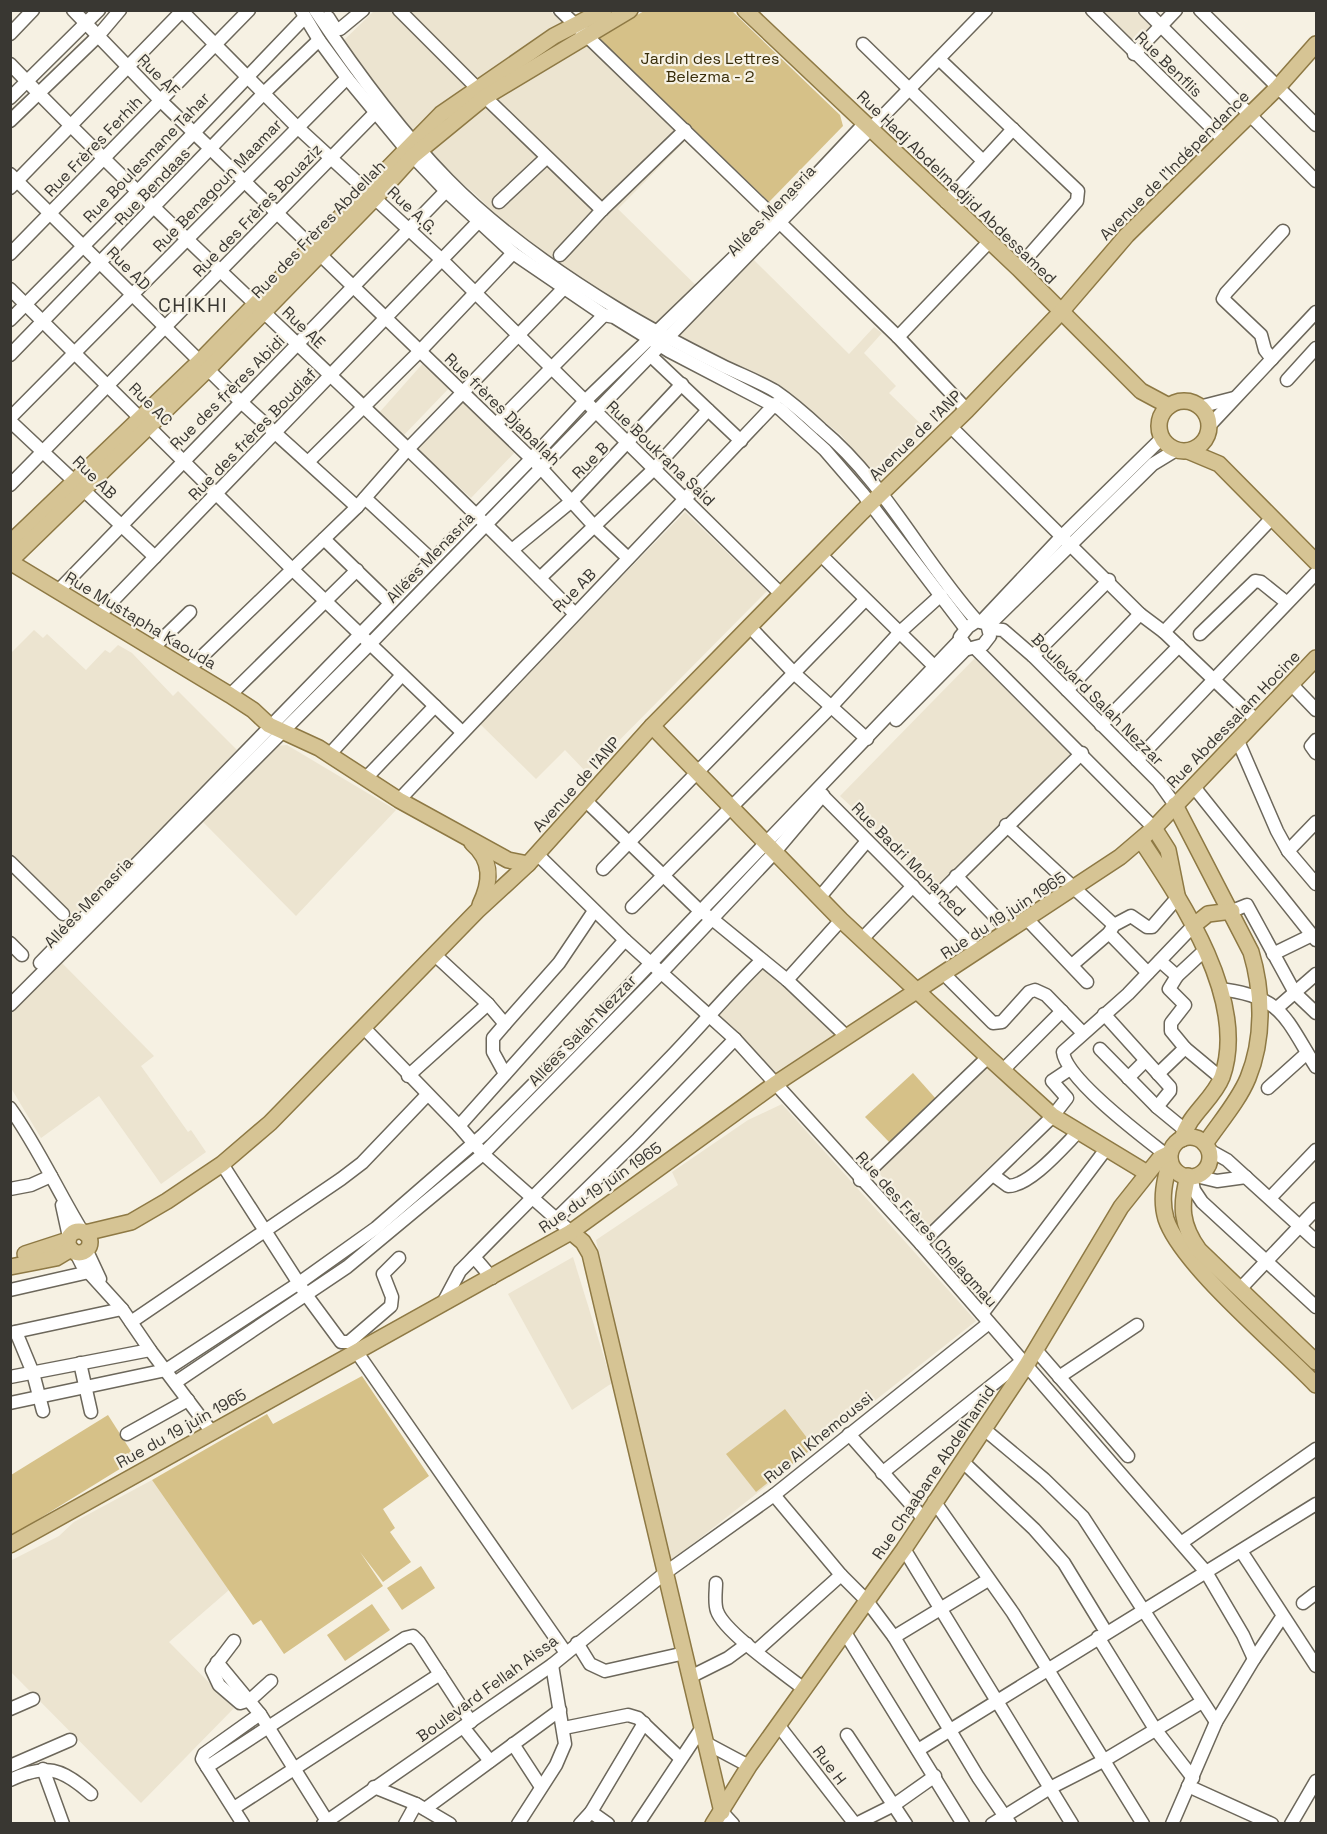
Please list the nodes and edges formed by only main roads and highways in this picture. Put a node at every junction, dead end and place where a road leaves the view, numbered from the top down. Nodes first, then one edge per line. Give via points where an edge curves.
1 (604, 10) edge
2 (630, 10) edge
3 (745, 10) edge
4 (581, 31) junction
5 (1317, 44) edge
6 (1060, 313) junction
7 (1141, 392) junction
8 (1169, 406) junction
9 (1208, 430) junction
10 (1160, 431) junction
11 (1182, 450) junction
12 (1219, 464) junction
13 (79, 484) junction
14 (10, 543) edge
15 (10, 561) edge
16 (1317, 562) edge
17 (1317, 658) edge
18 (652, 726) junction
19 (1175, 805) junction
20 (1154, 828) junction
21 (465, 837) junction
22 (1141, 840) junction
23 (532, 859) junction
24 (1177, 898) junction
25 (477, 911) junction
26 (1232, 911) junction
27 (1193, 926) junction
28 (917, 993) junction
29 (1183, 1134) junction
30 (1207, 1147) junction
31 (1168, 1156) junction
32 (1189, 1176) junction
33 (1166, 1178) junction
34 (1142, 1180) junction
35 (1164, 1212) junction
36 (571, 1232) junction
37 (78, 1242) junction
38 (10, 1257) edge
39 (10, 1267) edge
40 (1317, 1362) edge
41 (1314, 1376) edge
42 (10, 1545) edge
43 (723, 1820) edge

1 - 4 main road, Rue des Frères Abdellah
2 - 4 main road, Rue des Frères Abdellah
3 - 6 main road, Rue Hadj Abdelmadjid Abdessamed via 1018,268
4 - 13 main road, Rue des Frères Abdellah via 554,36 482,93 441,114 371,194
5 - 6 main road, Avenue de l'Indépendance via 1127,235
6 - 7 main road, Rue Hadj Abdelmadjid Abdessamed
6 - 18 main road, Avenue de l'ANP
7 - 8 main road, Rue Hadj Abdelmadjid Abdessamed
7 - 10 main road, Rue Hadj Abdelmadjid Abdessamed
8 - 9 main road via 1184,402 1198,406 1204,412
8 - 10 main road
9 - 11 main road via 1200,445
9 - 12 main road
10 - 11 main road
11 - 12 main road
12 - 16 main road
13 - 14 main road, Rue des Frères Abdellah
13 - 15 main road, Rue des Frères Abdellah
15 - 21 main road, Rue Mustapha Kaouda
17 - 19 main road, Rue Abdessalam Hocine
18 - 23 main road, Avenue de l'ANP
18 - 28 main road via 769,849
19 - 20 main road, Rue du 19 juin 1965
19 - 26 main road
20 - 22 main road, Rue du 19 juin 1965
20 - 24 main road via 1173,865
21 - 23 main road, Rue Mustapha Kaouda via 515,863
21 - 25 main road via 479,849 489,869 488,889
22 - 24 main road
22 - 28 main road, Rue du 19 juin 1965 via 1075,889
23 - 25 main road, Avenue de l'ANP
24 - 27 main road
25 - 37 main road, Avenue de l'ANP via 270,1123 222,1164 121,1230
26 - 27 main road via 1208,914
26 - 30 main road via 1258,976 1259,1032 1248,1078
27 - 29 main road via 1219,989 1228,1046 1221,1078
28 - 34 main road via 1053,1116 1106,1149
28 - 36 main road, Rue du 19 juin 1965 via 775,1084
29 - 30 main road
29 - 31 main road
30 - 32 main road via 1208,1166
31 - 32 main road
31 - 33 main road
31 - 34 main road, Rue Chaabane Abdelhamid
32 - 33 main road
32 - 40 main road via 1182,1205 1190,1237
33 - 34 main road
33 - 35 main road
34 - 35 main road
34 - 43 main road, Rue Chaabane Abdelhamid via 1107,1227 1035,1350 904,1550 749,1766
35 - 41 main road via 1182,1249
36 - 42 main road, Rue du 19 juin 1965
36 - 43 main road via 590,1254
37 - 38 main road
37 - 39 main road via 56,1258

